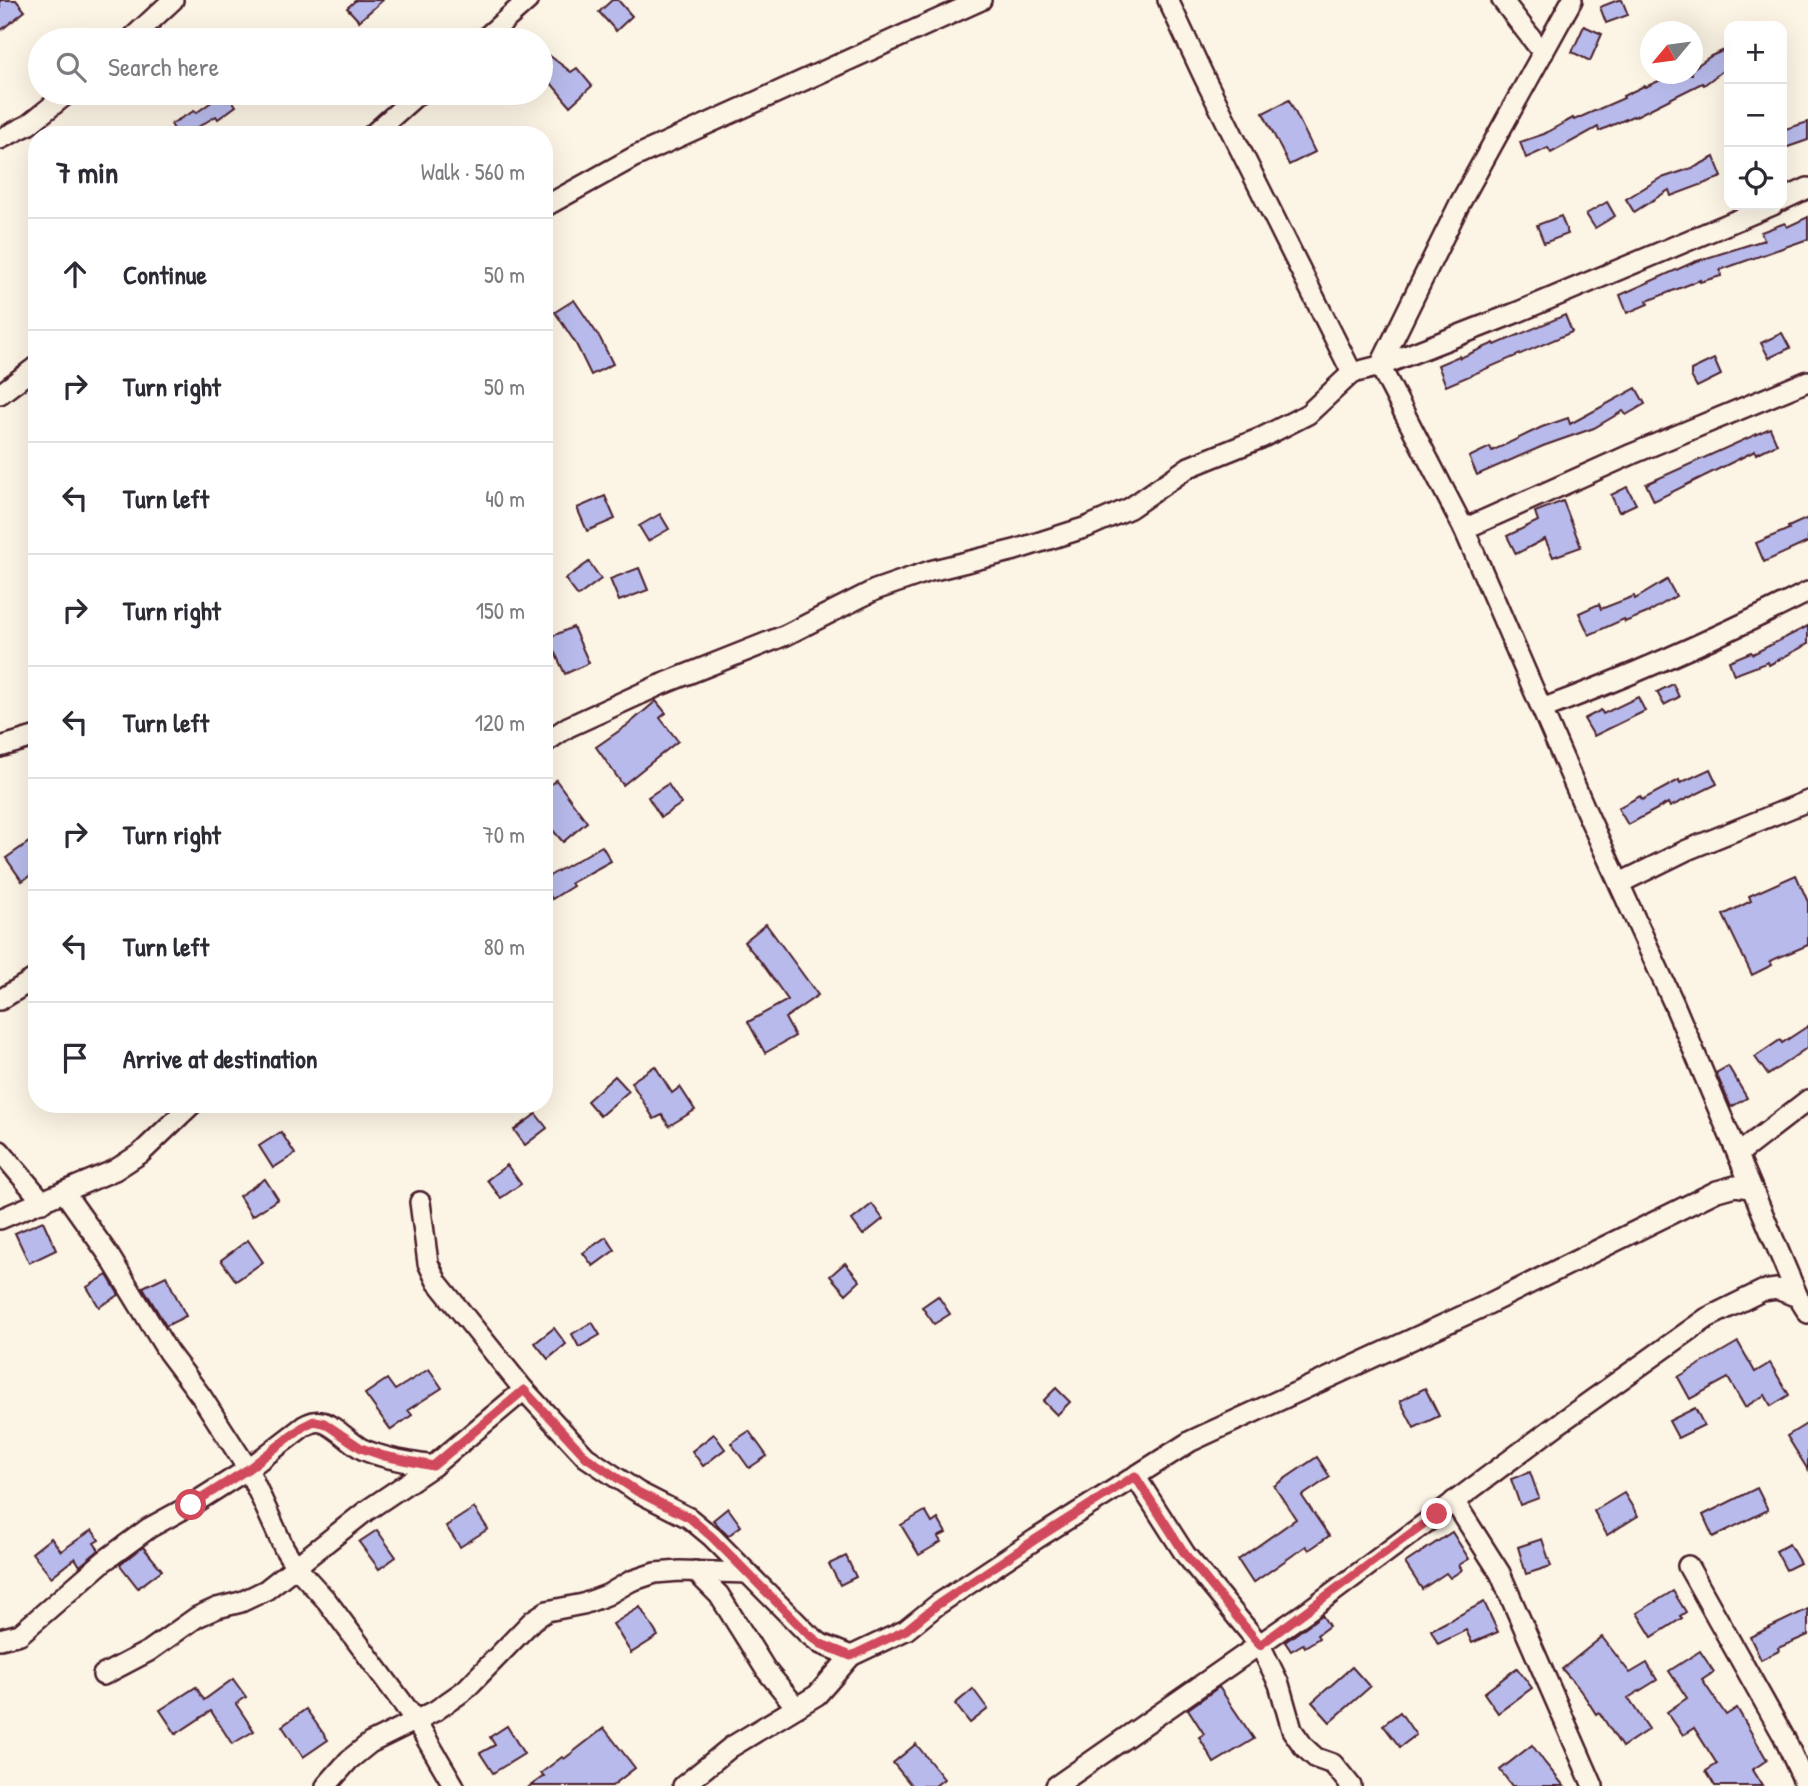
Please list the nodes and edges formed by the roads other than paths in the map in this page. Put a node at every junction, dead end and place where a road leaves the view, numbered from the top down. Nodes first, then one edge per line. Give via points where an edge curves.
1 (173, 0) edge
2 (528, 0) edge
3 (981, 0) edge
4 (1168, 0) edge
5 (1502, 0) edge
6 (1572, 0) edge
7 (143, 28) edge
8 (496, 28) edge
9 (1543, 53) junction
10 (53, 105) edge
11 (406, 105) edge
12 (382, 126) edge
13 (0, 139) edge
14 (1808, 188) edge
15 (1787, 198) edge
16 (553, 202) edge
17 (1761, 210) edge
18 (1380, 366) junction
19 (28, 373) edge
20 (1352, 373) junction
21 (1808, 381) edge
22 (0, 394) edge
23 (1464, 529) junction
24 (1808, 592) edge
25 (1542, 709) junction
26 (553, 737) edge
27 (28, 739) edge
28 (0, 747) edge
29 (1808, 801) edge
30 (1620, 883) junction
31 (28, 983) edge
32 (0, 1000) edge
33 (1808, 1100) edge
34 (183, 1113) edge
35 (0, 1151) edge
36 (1738, 1154) junction
37 (1750, 1188) junction
38 (64, 1192) junction
39 (43, 1202) junction
40 (420, 1202) dead end
41 (0, 1219) edge
42 (1803, 1305) edge
43 (524, 1390) junction
44 (433, 1466) junction
45 (248, 1469) junction
46 (1135, 1476) junction
47 (1454, 1502) junction
48 (1688, 1566) dead end
49 (296, 1567) junction
50 (695, 1571) junction
51 (748, 1573) junction
52 (0, 1639) edge
53 (1260, 1645) junction
54 (851, 1656) junction
55 (103, 1675) dead end
56 (796, 1707) junction
57 (416, 1721) junction
58 (326, 1786) edge
59 (454, 1786) edge
60 (683, 1786) edge
61 (1056, 1786) edge
62 (1351, 1786) edge
63 (1593, 1786) edge
64 (1806, 1786) edge

1 - 7 street
2 - 8 street
3 - 16 street via 634,157
4 - 20 street
5 - 9 street
6 - 9 street
9 - 18 street via 1460,203
10 - 13 street
11 - 12 street
14 - 15 street
17 - 18 street
18 - 20 street
18 - 23 street
19 - 22 street
20 - 26 street via 1308,414 1189,467 1130,508 1075,531 875,590 786,635 660,685
21 - 23 street
23 - 25 street
24 - 25 street via 1735,629
25 - 30 street
27 - 28 street
29 - 30 street
30 - 36 street
31 - 32 street
33 - 36 street
34 - 38 street via 141,1153
35 - 39 street
36 - 37 street
37 - 42 street
37 - 46 street via 1717,1191 1480,1308 1191,1441
38 - 39 street
38 - 45 street
39 - 41 street
40 - 43 street via 428,1263 437,1282
42 - 47 street via 1777,1289 1762,1291 1707,1318
43 - 44 street
43 - 51 street via 586,1457 638,1492 690,1518
44 - 45 street via 361,1448 331,1426 314,1421
44 - 49 street via 366,1511
45 - 49 street
45 - 52 street via 149,1528 20,1634
46 - 53 street via 1185,1554
46 - 54 street via 906,1630
47 - 53 street
47 - 63 street via 1500,1573
48 - 64 street via 1784,1737
49 - 55 street via 266,1590 197,1616 149,1651
49 - 57 street via 327,1601
50 - 51 street
50 - 56 street via 719,1594 766,1670
50 - 57 street via 655,1573 583,1604 547,1611 465,1690
51 - 54 street via 821,1644
53 - 61 street
53 - 62 street via 1279,1684 1292,1730 1304,1747 1333,1764
54 - 56 street via 817,1695
56 - 60 street via 731,1747
57 - 58 street via 370,1743
57 - 59 street

